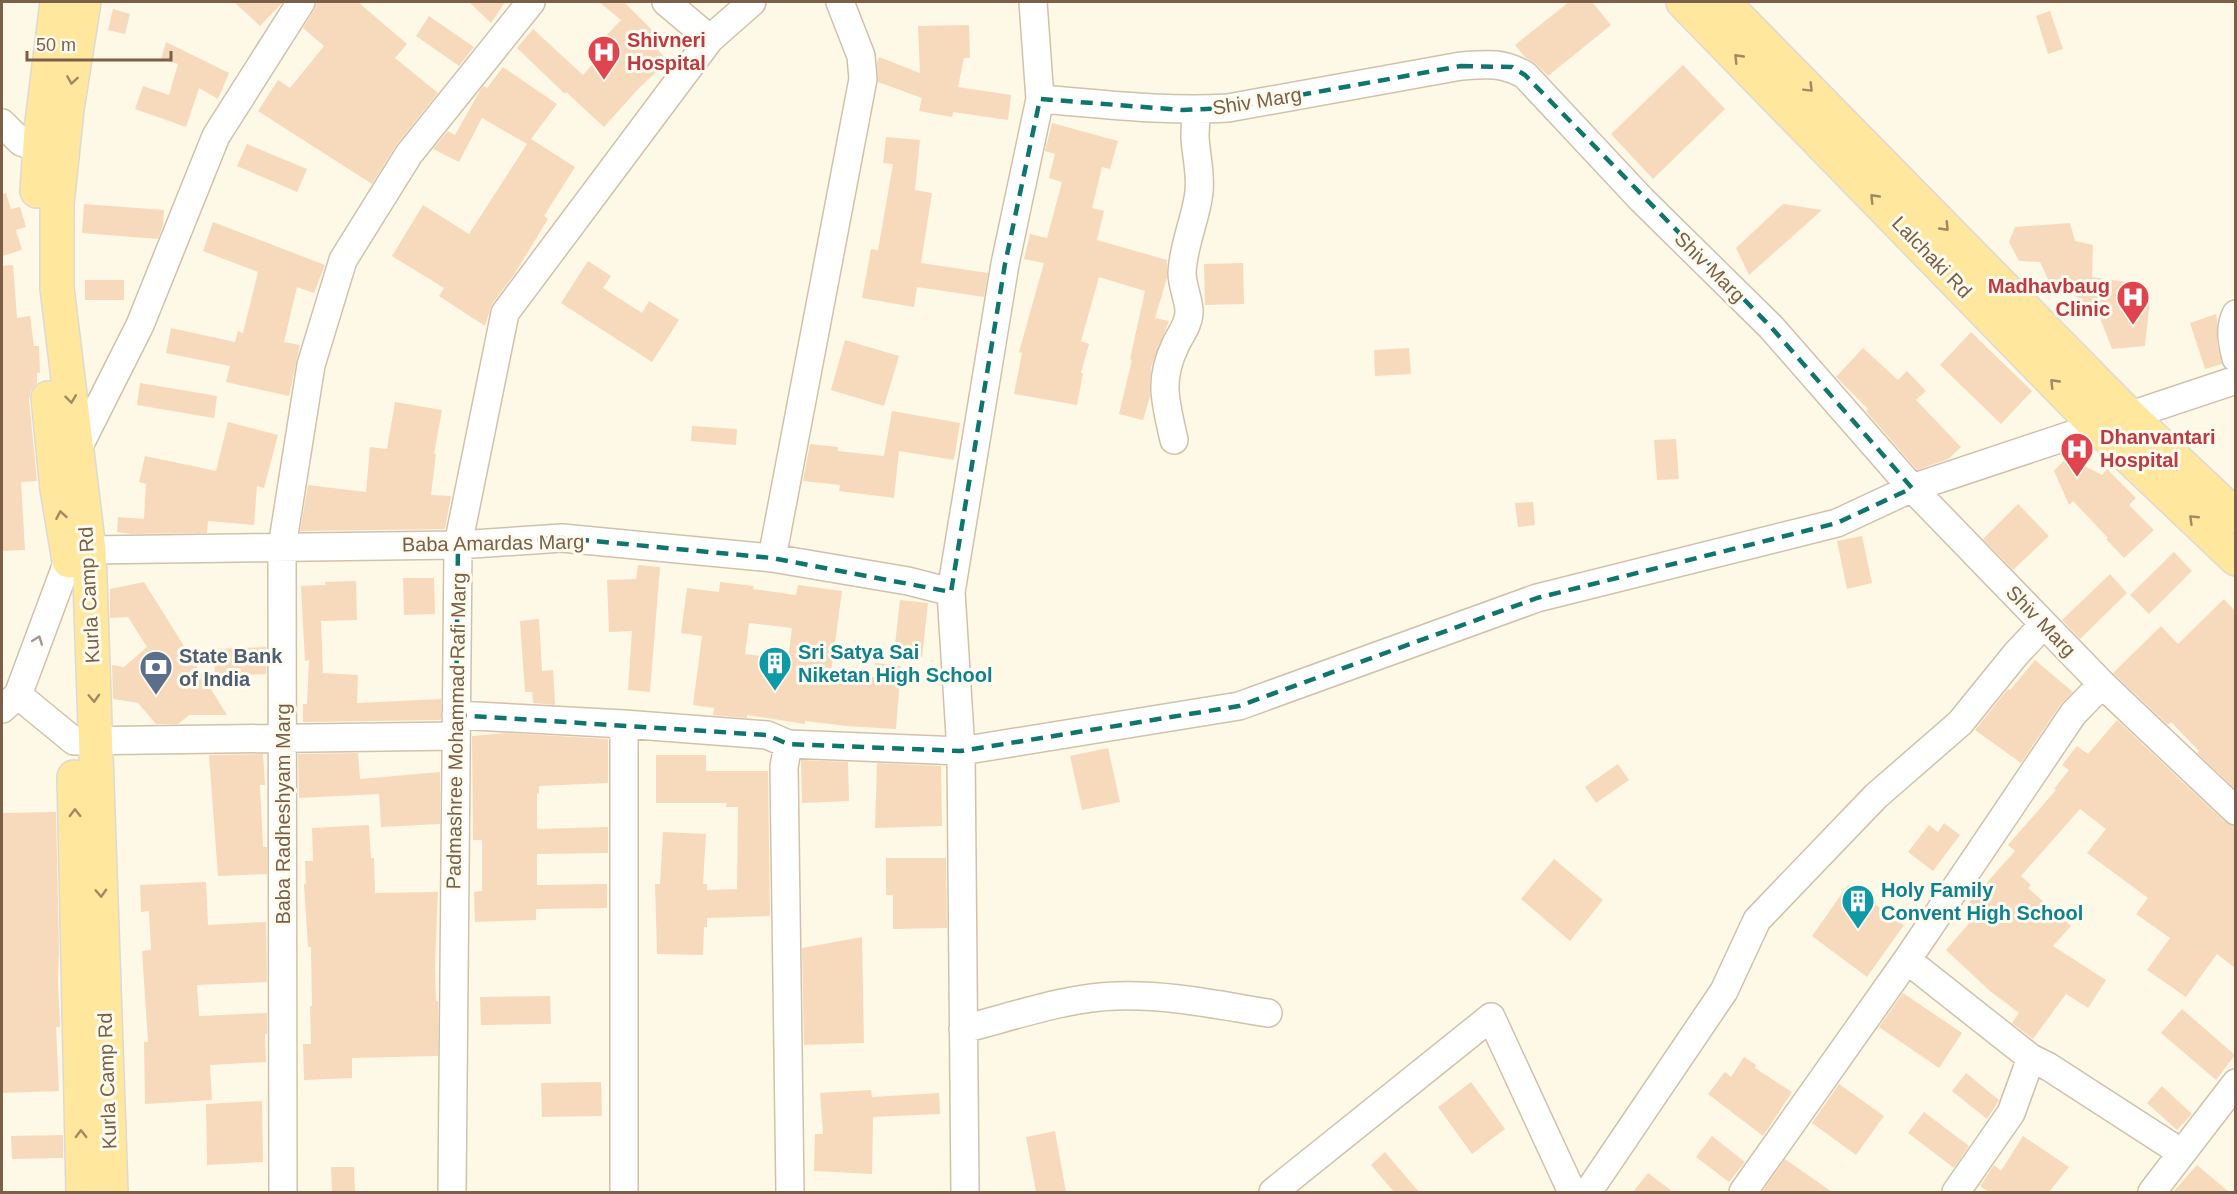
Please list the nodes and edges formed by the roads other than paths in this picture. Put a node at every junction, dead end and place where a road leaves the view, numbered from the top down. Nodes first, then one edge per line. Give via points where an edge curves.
1 (57, 2) edge
2 (84, 2) edge
3 (301, 2) edge
4 (531, 2) edge
5 (666, 2) edge
6 (752, 2) edge
7 (840, 2) edge
8 (1033, 2) edge
9 (1683, 2) edge
10 (1723, 2) edge
11 (710, 39) junction
12 (1040, 99) junction
13 (1196, 110) junction
14 (2, 123) edge
15 (40, 149) junction
16 (2235, 314) edge
17 (2235, 358) edge
18 (2235, 380) edge
19 (2130, 416) junction
20 (2096, 426) junction
21 (1174, 440) dead end
22 (77, 450) junction
23 (1912, 488) junction
24 (2235, 516) edge
25 (458, 545) junction
26 (282, 547) junction
27 (79, 554) junction
28 (772, 558) junction
29 (2235, 559) edge
30 (951, 592) junction
31 (2044, 624) junction
32 (2102, 684) junction
33 (10, 702) edge
34 (624, 724) junction
35 (456, 726) junction
36 (282, 738) junction
37 (85, 741) junction
38 (788, 744) junction
39 (961, 751) junction
40 (2235, 811) edge
41 (1907, 960) junction
42 (1268, 1013) dead end
43 (963, 1029) junction
44 (2031, 1058) junction
45 (2235, 1083) edge
46 (2182, 1153) junction
47 (83, 1192) edge
48 (111, 1192) edge
49 (284, 1192) edge
50 (452, 1192) edge
51 (624, 1192) edge
52 (790, 1192) edge
53 (965, 1192) edge
54 (1274, 1192) edge
55 (1572, 1192) edge
56 (1588, 1192) edge
57 (1743, 1192) edge
58 (1956, 1192) edge
59 (2152, 1192) edge

1 - 15 main road, Kurla Camp Rd
2 -> 22 main road, Kurla Camp Rd via 57,204 57,288
3 - 22 street via 216,136 140,325
4 - 26 street, Baba Radheshyam Marg via 409,154 343,260 311,365
5 - 11 street
6 - 11 street, Padmashree Mohammad Rafi Marg
7 - 28 street via 861,56 863,79
8 - 12 street
20 -> 9 main road, Lalchaki Rd
10 -> 19 main road, Lalchaki Rd
11 - 25 street, Padmashree Mohammad Rafi Marg via 505,313
12 - 13 street, Shiv Marg
12 - 30 street via 1005,264
13 - 21 street via 1195,138 1201,175 1182,273 1190,310 1187,326 1165,372 1164,394
13 - 23 street, Shiv Marg via 1228,108 1461,66 1497,64 1512,68 1525,75 1642,200 1771,327
14 - 15 street via 21,142
27 -> 15 main road, Kurla Camp Rd via 57,489 35,229
16 - 17 street via 2231,338
18 - 19 street
19 - 20 street
19 - 24 main road, Lalchaki Rd
20 - 23 street
29 -> 20 main road, Lalchaki Rd
22 - 27 main road, Kurla Camp Rd
23 - 31 street, Shiv Marg
23 - 39 street via 1837,523 1537,598 1239,706
25 - 26 street, Baba Amardas Marg
25 - 28 street, Baba Amardas Marg via 562,538
25 - 35 street, Padmashree Mohammad Rafi Marg
26 - 27 street, Baba Amardas Marg
26 - 36 street, Baba Radheshyam Marg
33 -> 27 street
27 - 37 main road, Kurla Camp Rd
28 - 30 street, Baba Amardas Marg
30 - 39 street
31 - 32 street, Shiv Marg
31 - 56 street via 1960,723 1876,796 1757,920 1724,991
32 - 40 street, Shiv Marg
32 - 41 street via 2073,714
33 - 37 street
34 - 35 street
34 - 38 street via 766,735
34 - 51 street
35 - 36 street
35 - 50 street, Padmashree Mohammad Rafi Marg
36 - 37 street
36 - 49 street, Baba Radheshyam Marg
47 -> 37 main road, Kurla Camp Rd
37 -> 48 main road, Kurla Camp Rd
38 - 39 street
38 - 52 street via 784,767
39 - 43 street
41 - 44 street
41 - 57 street
42 - 43 street via 1156,996 1114,996 1079,1000
43 - 53 street
44 - 46 street
44 - 58 street via 2011,1113
45 - 46 street
46 - 59 street
54 - 55 street via 1491,1017

